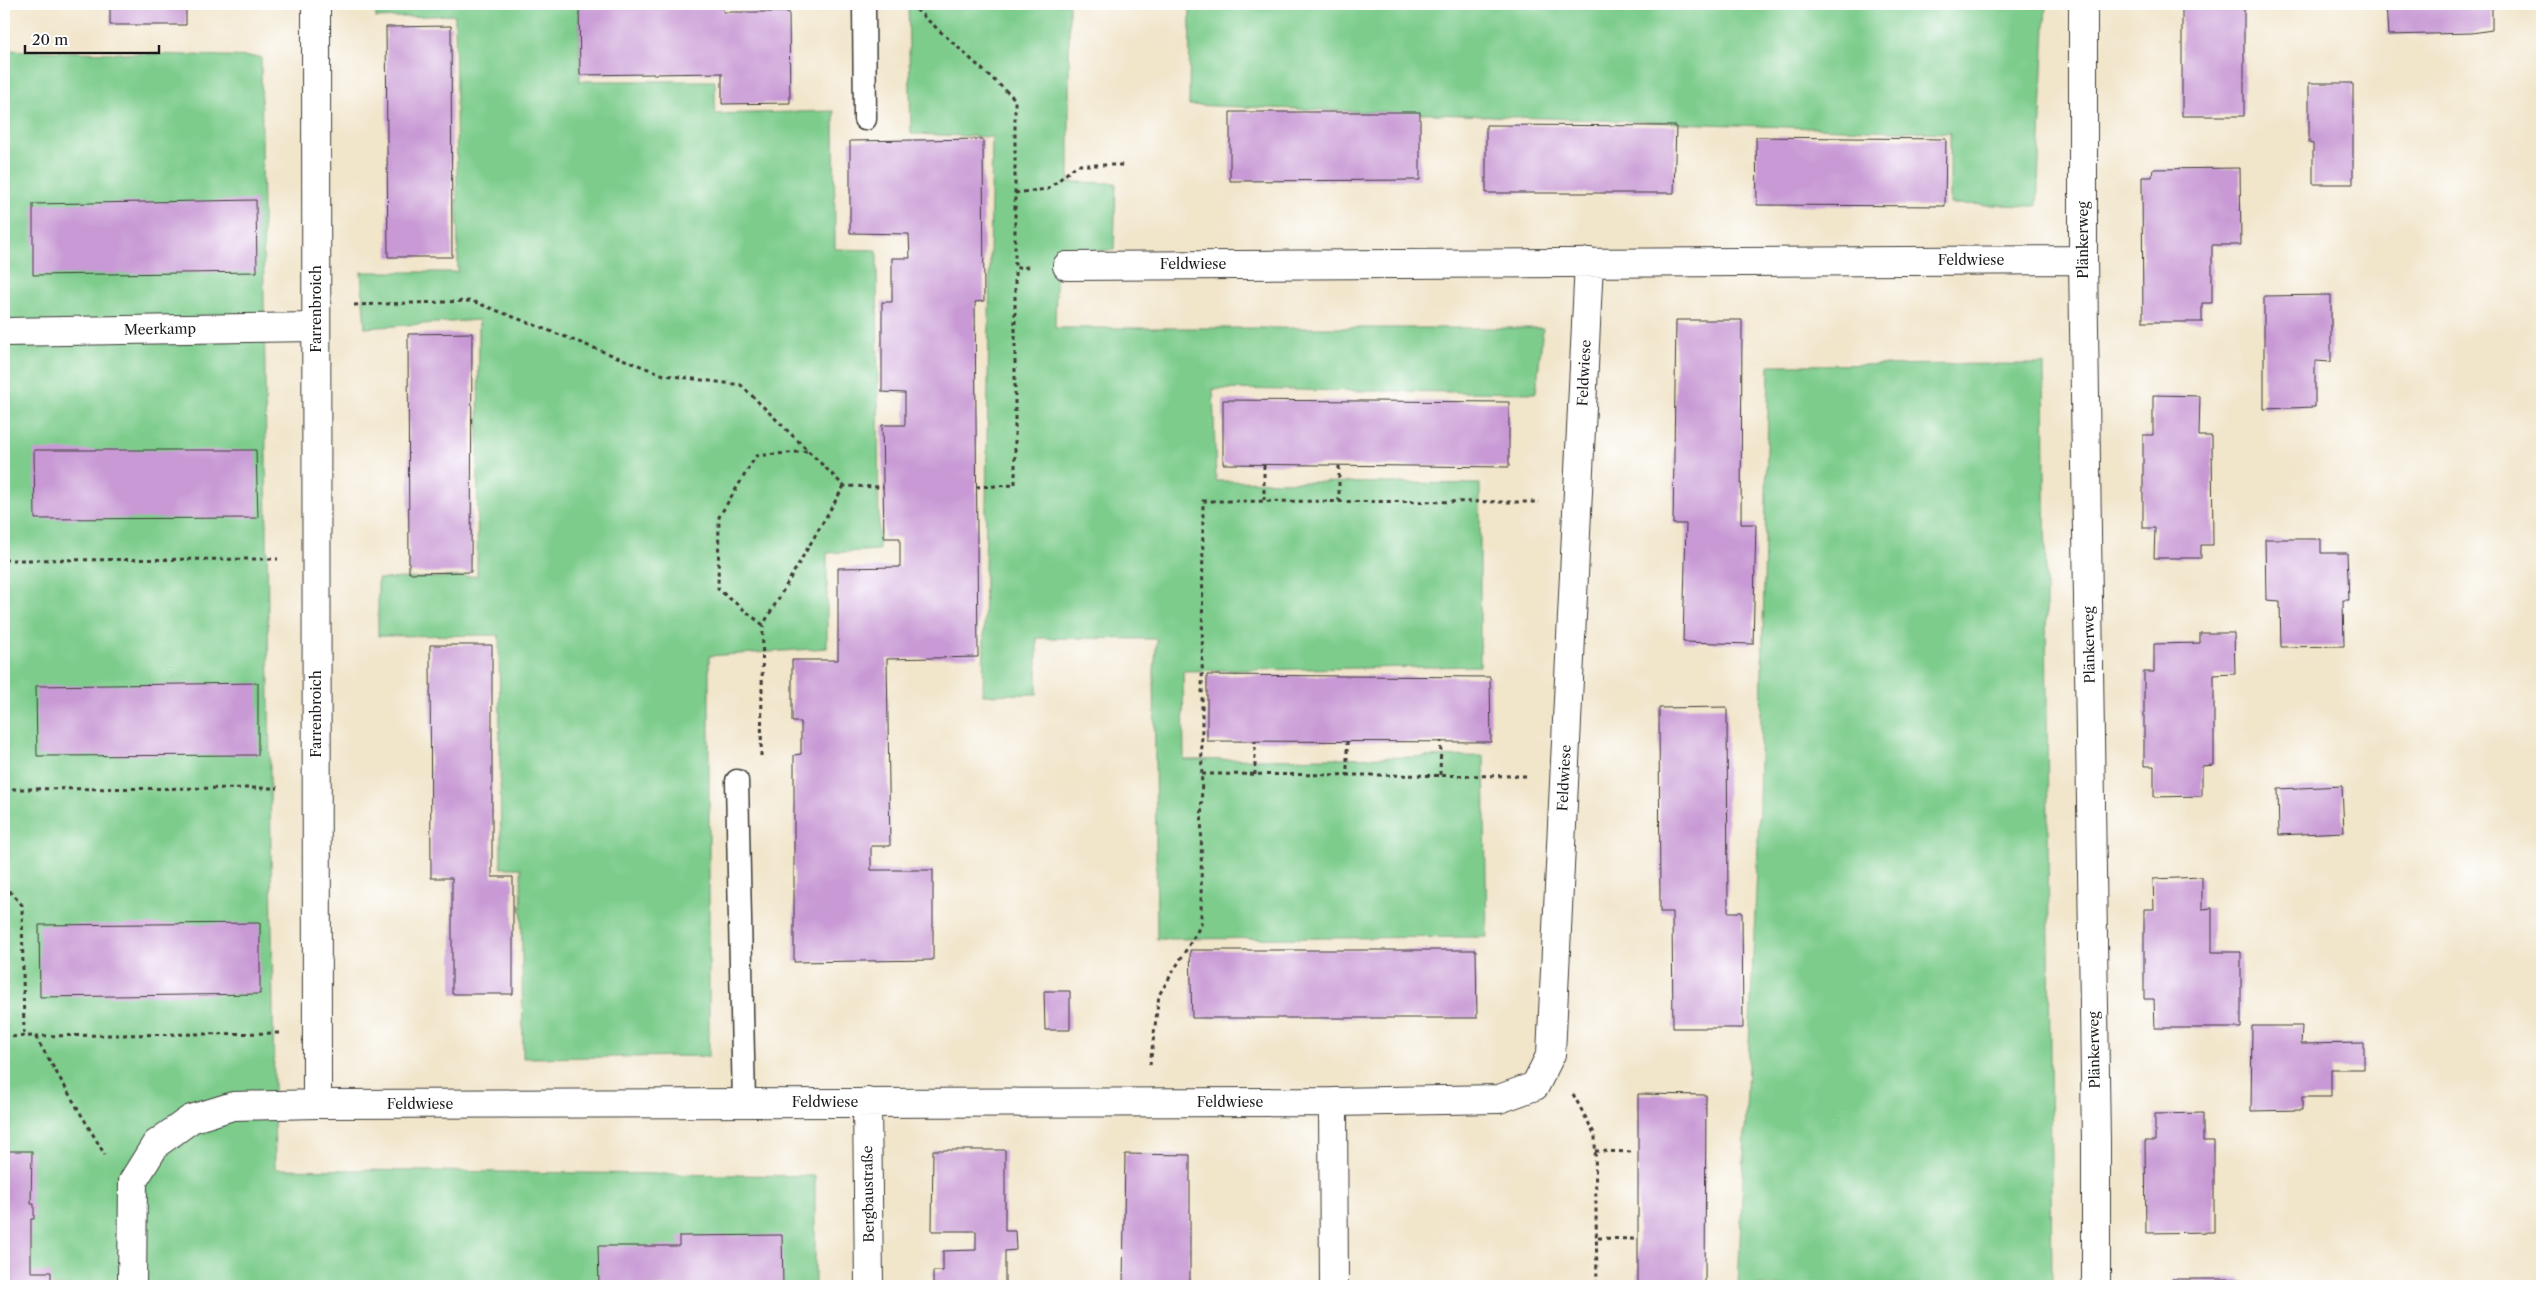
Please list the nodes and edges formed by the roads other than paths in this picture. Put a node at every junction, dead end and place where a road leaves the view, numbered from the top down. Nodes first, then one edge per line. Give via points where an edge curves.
1 (316, 4) edge
2 (864, 4) edge
3 (2083, 4) edge
4 (865, 119) dead end
5 (2083, 260) junction
6 (1590, 262) junction
7 (1067, 266) road end
8 (316, 316) junction
9 (4, 332) edge
10 (738, 781) road end
11 (867, 1102) junction
12 (1334, 1102) junction
13 (744, 1103) junction
14 (317, 1104) junction
15 (132, 1286) edge
16 (869, 1286) edge
17 (1334, 1286) edge
18 (2096, 1286) edge

1 - 8 street, Farrenbroich
2 - 4 lane
3 - 5 street, Plänkerweg
5 - 6 street, Feldwiese
5 - 18 street, Plänkerweg
6 - 7 street, Feldwiese
6 - 12 street, Feldwiese via 1551,1054 1535,1086 1499,1100
8 - 9 street, Meerkamp
8 - 14 street, Farrenbroich
10 - 13 lane
11 - 12 street, Feldwiese
11 - 13 street, Feldwiese
11 - 16 street, Bergbaustraße
12 - 17 street
13 - 14 street, Feldwiese
14 - 15 street via 233,1106 191,1119 156,1144 133,1181

